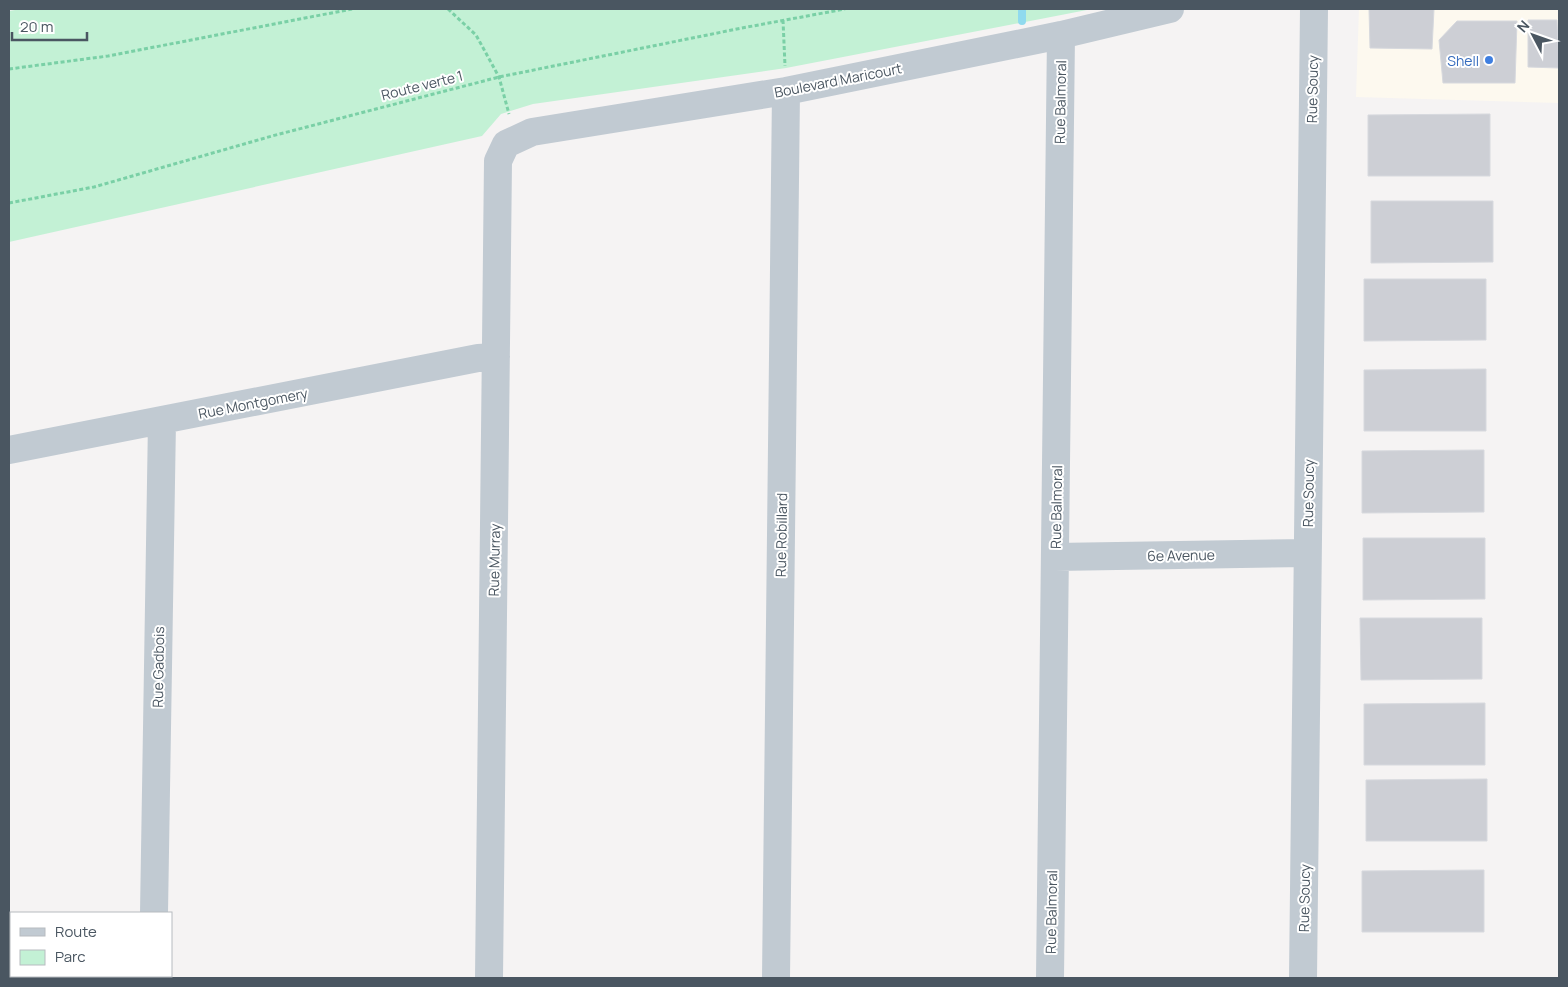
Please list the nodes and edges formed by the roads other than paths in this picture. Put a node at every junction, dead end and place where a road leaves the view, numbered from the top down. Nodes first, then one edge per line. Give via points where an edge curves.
1 (1170, 9) edge
2 (1314, 9) edge
3 (1061, 35) junction
4 (786, 92) junction
5 (506, 144) joint
6 (496, 357) junction
7 (162, 421) junction
8 (9, 450) edge
9 (1307, 553) junction
10 (1055, 557) junction
11 (154, 912) edge
12 (489, 978) edge
13 (776, 978) edge
14 (1050, 978) edge
15 (1303, 978) edge

1 - 3 street, Boulevard Maricourt
2 - 9 street, Rue Soucy
3 - 4 street, Boulevard Maricourt
3 - 10 street, Rue Balmoral
4 - 5 street, Boulevard Maricourt via 532,132
4 - 13 street, Rue Robillard
5 - 6 street, Rue Murray via 498,161
6 - 7 street, Rue Montgomery
6 - 12 street, Rue Murray
7 - 8 street, Rue Montgomery
7 - 11 street, Rue Gadbois
9 - 10 street, 6e Avenue
9 - 15 street, Rue Soucy
10 - 14 street, Rue Balmoral

